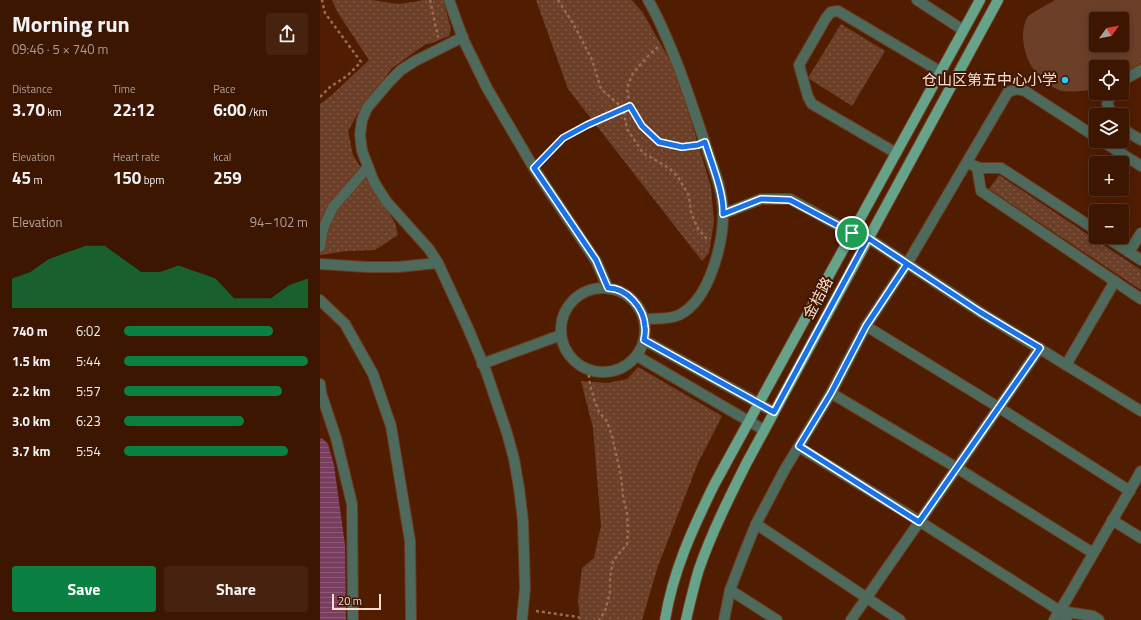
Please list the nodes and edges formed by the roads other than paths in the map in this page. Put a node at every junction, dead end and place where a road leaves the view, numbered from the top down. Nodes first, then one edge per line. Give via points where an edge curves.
1 (450, 0) edge
2 (648, 0) edge
3 (917, 0) edge
4 (980, 0) edge
5 (998, 0) edge
6 (963, 30) junction
7 (463, 37) junction
8 (1141, 70) edge
9 (940, 72) junction
10 (1129, 77) edge
11 (1089, 132) edge
12 (1129, 133) edge
13 (1141, 140) edge
14 (1113, 148) edge
15 (896, 153) junction
16 (967, 163) junction
17 (1141, 166) edge
18 (368, 167) junction
19 (977, 167) junction
20 (723, 214) junction
21 (1089, 225) edge
22 (852, 233) junction
23 (1141, 233) edge
24 (868, 238) junction
25 (1117, 244) edge
26 (320, 247) edge
27 (1129, 252) junction
28 (1141, 260) edge
29 (438, 263) junction
30 (320, 264) edge
31 (907, 264) junction
32 (1115, 281) junction
33 (608, 288) junction
34 (1141, 299) edge
35 (320, 300) edge
36 (644, 319) junction
37 (866, 326) junction
38 (561, 335) junction
39 (644, 340) junction
40 (1040, 348) junction
41 (637, 356) junction
42 (482, 364) junction
43 (1066, 365) junction
44 (320, 391) edge
45 (831, 393) junction
46 (759, 404) junction
47 (998, 407) junction
48 (1141, 411) edge
49 (774, 412) junction
50 (749, 421) junction
51 (764, 430) junction
52 (799, 446) junction
53 (957, 468) junction
54 (1141, 471) edge
55 (1130, 491) junction
56 (1112, 520) junction
57 (919, 522) junction
58 (756, 524) junction
59 (1141, 538) edge
60 (1093, 553) junction
61 (730, 590) junction
62 (866, 597) junction
63 (1060, 611) junction
64 (353, 620) edge
65 (411, 620) edge
66 (522, 620) edge
67 (665, 620) edge
68 (686, 620) edge
69 (724, 620) edge
70 (777, 620) edge
71 (851, 620) edge
72 (900, 620) edge
73 (1054, 620) edge
74 (1067, 620) edge
75 (1099, 620) edge

1 - 7 street
2 - 20 street via 668,39 705,142 715,172
3 - 6 street
4 - 6 main road
5 - 24 main road, 金桔路
6 - 9 main road
7 - 18 street via 401,70 367,108 360,135
7 - 33 street via 487,88 534,168 596,260
8 - 10 street
9 - 15 main road
9 - 15 street via 838,11 831,12 826,18 799,65 812,104
11 - 16 street via 1025,91 1017,89 1008,92
12 - 13 street
14 - 17 street
15 - 22 main road
16 - 19 street
16 - 31 street
18 - 26 street via 333,207 323,229
18 - 29 street via 386,201 429,249
19 - 21 street via 1001,168
19 - 32 street via 981,192
20 - 22 street via 761,199 790,200
20 - 36 street via 719,250 705,287 697,300 678,316
22 - 24 street
22 - 46 main road
23 - 27 street
24 - 31 street
24 - 49 main road, 金桔路
25 - 27 street
27 - 28 street
29 - 30 street via 398,267
29 - 42 street
31 - 37 street
31 - 40 street
32 - 34 street
32 - 43 street
33 - 36 street via 624,293 635,302
33 - 38 street via 583,292 572,301 564,313
35 - 65 street via 345,324 373,374 391,426 410,541
36 - 39 street
37 - 45 street
37 - 47 street
38 - 41 street via 569,355 579,365 592,371 606,373 619,370
38 - 42 street
39 - 41 street
39 - 46 street
40 - 43 street
40 - 47 street
41 - 50 street
42 - 66 street via 507,433 519,488 525,562
43 - 48 street
44 - 64 street via 336,438 352,504
45 - 52 street
45 - 53 street
46 - 49 street
46 - 50 main road
47 - 53 street
47 - 55 street
49 - 51 main road, 金桔路
50 - 51 street
50 - 67 main road via 714,485 682,555 673,580
51 - 68 main road, 金桔路 via 709,542
52 - 57 street
52 - 58 street
53 - 57 street
53 - 60 street
54 - 55 street
55 - 56 street
56 - 59 street
56 - 60 street
57 - 62 street
57 - 63 street
58 - 61 street
58 - 62 street
60 - 63 street
61 - 69 street
61 - 70 street
62 - 71 street
62 - 72 street
63 - 73 street
63 - 74 street
63 - 75 street via 1093,616

